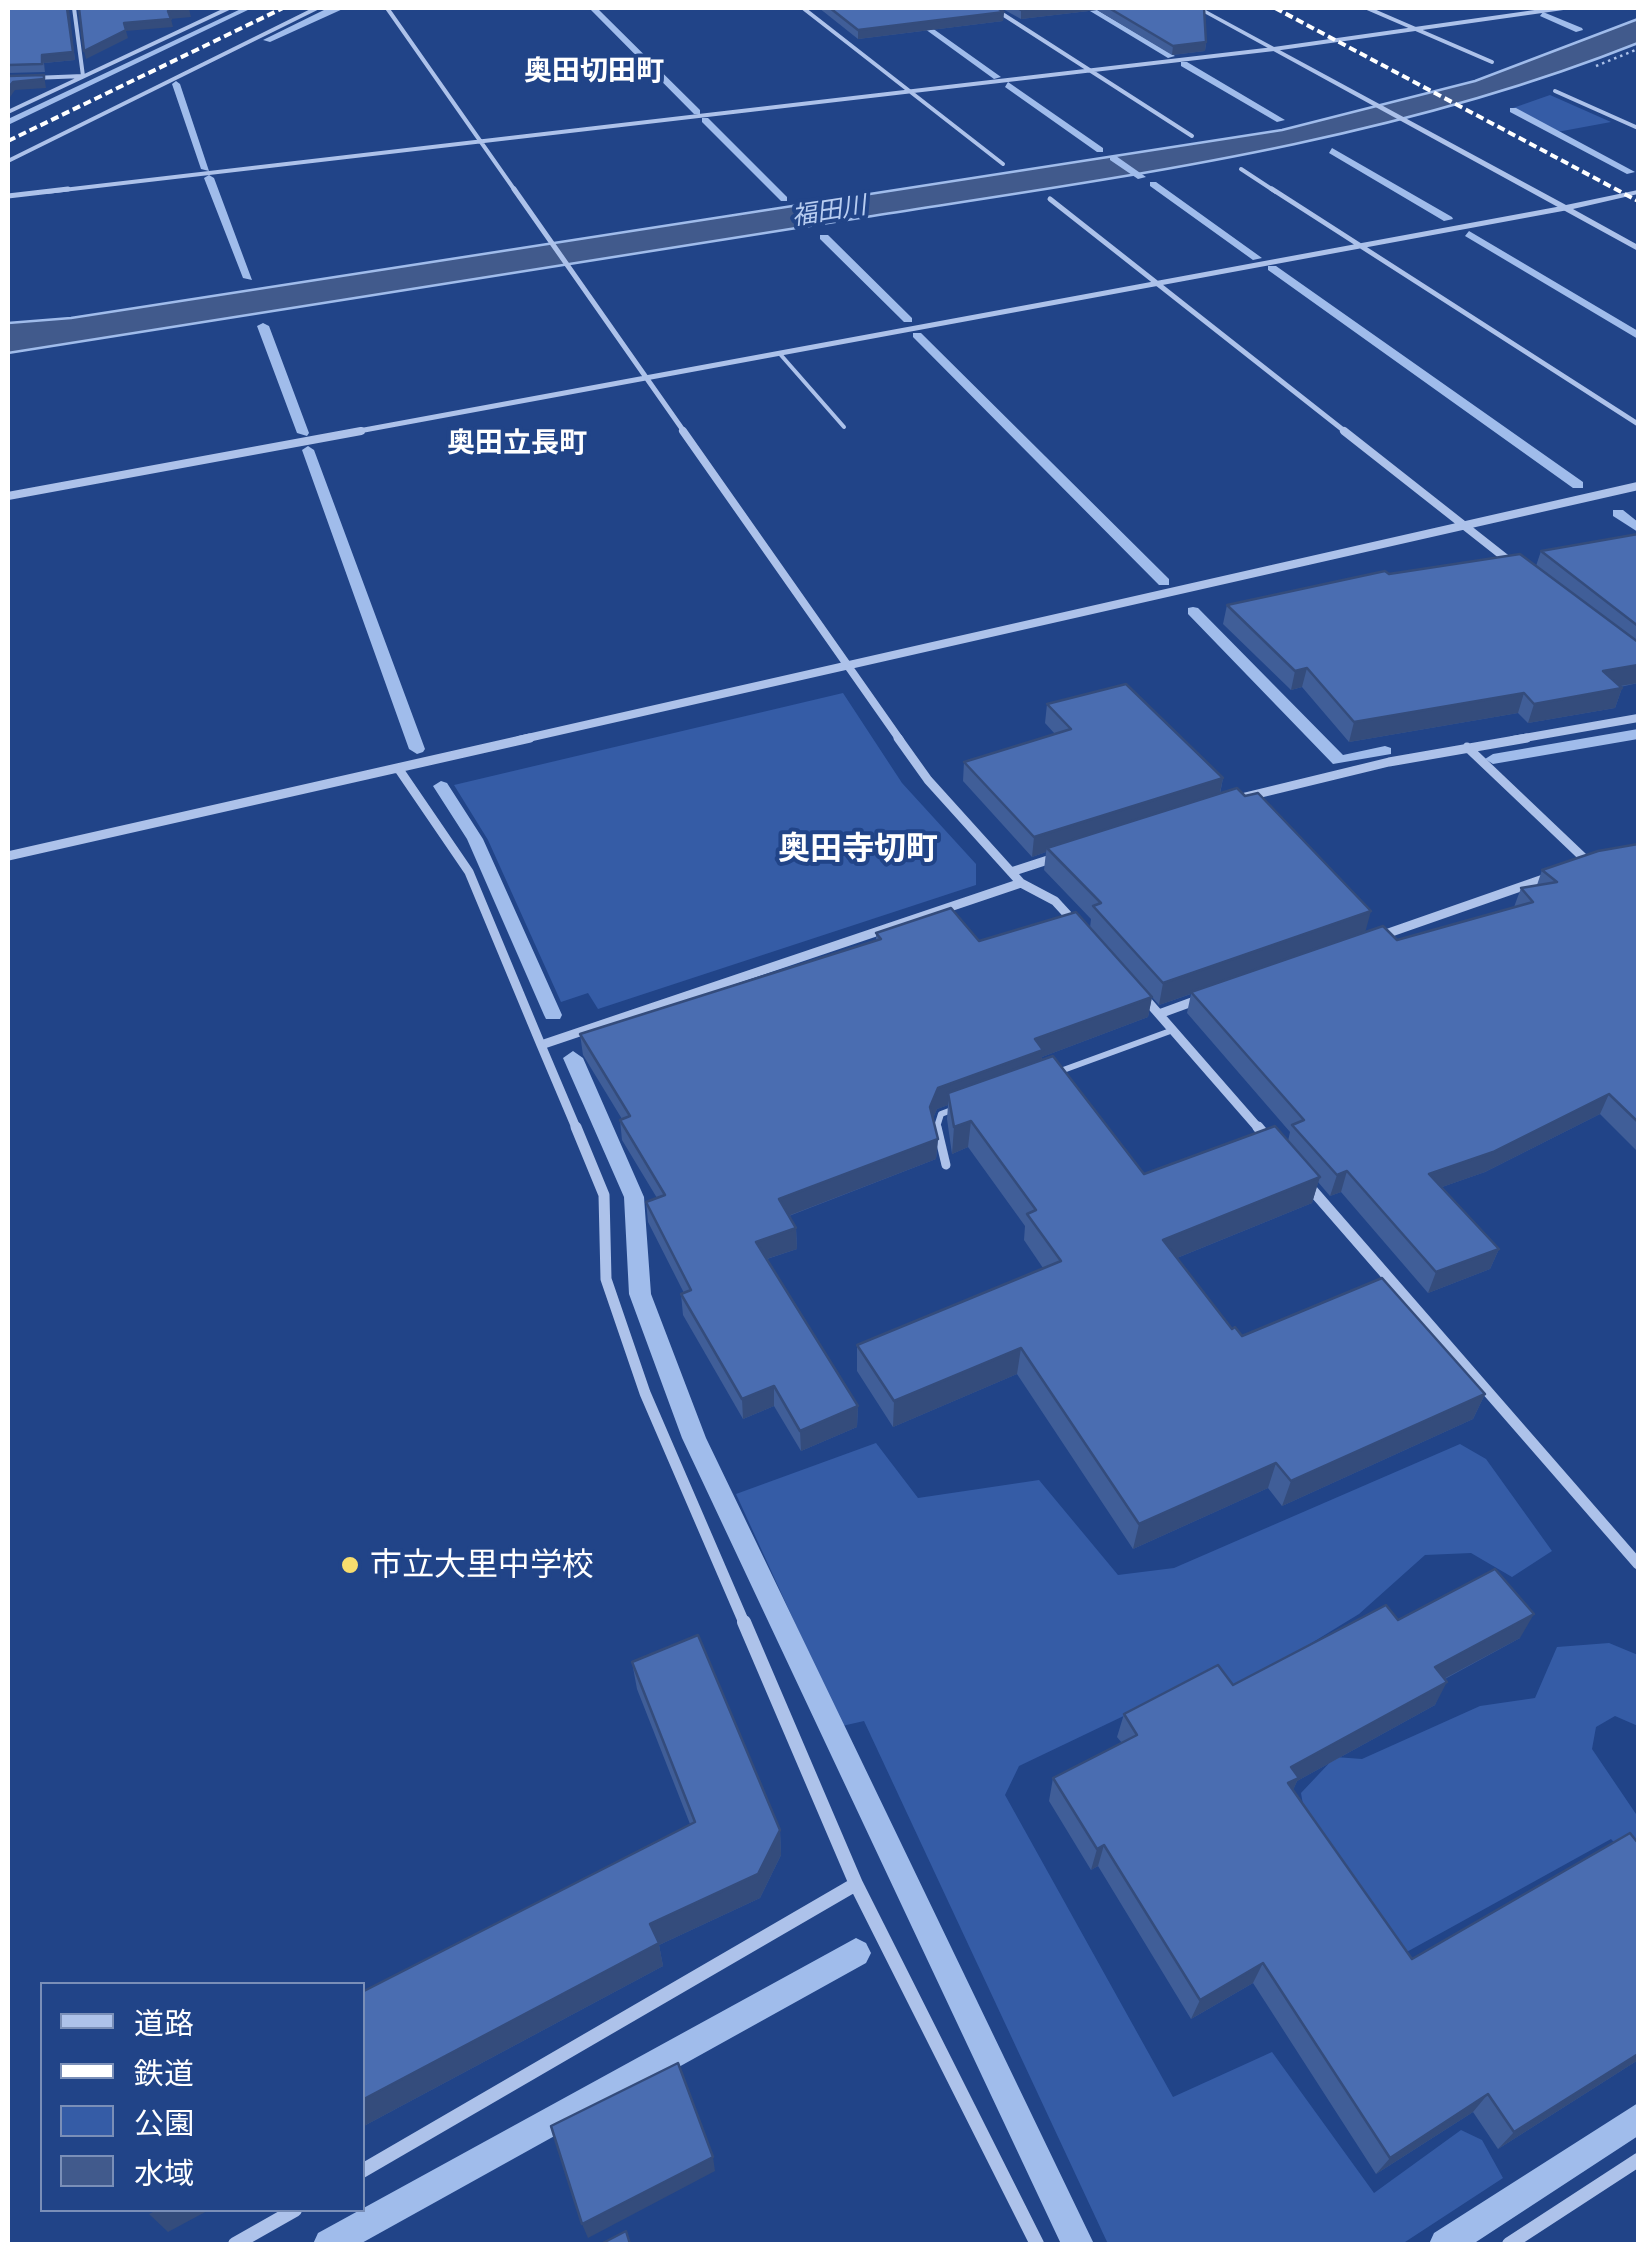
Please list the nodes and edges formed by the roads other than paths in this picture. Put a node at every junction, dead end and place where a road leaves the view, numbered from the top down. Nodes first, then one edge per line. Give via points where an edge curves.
1 (74, 8) edge
2 (229, 8) edge
3 (316, 8) edge
4 (387, 8) edge
5 (802, 8) edge
6 (993, 8) edge
7 (1198, 8) edge
8 (1367, 8) edge
9 (1563, 8) edge
10 (218, 10) edge
11 (1418, 30) junction
12 (1274, 49) junction
13 (1492, 62) dead end
14 (1090, 71) junction
15 (84, 76) junction
16 (8, 79) edge
17 (1555, 91) dead end
18 (910, 92) junction
19 (8, 112) edge
20 (1638, 128) edge
21 (1192, 136) dead end
22 (480, 142) junction
23 (8, 161) edge
24 (1003, 164) dead end
25 (1241, 168) dead end
26 (1638, 192) edge
27 (8, 196) edge
28 (1050, 200) dead end
29 (1565, 208) junction
30 (1360, 245) junction
31 (1638, 248) edge
32 (1157, 283) junction
33 (780, 354) junction
34 (647, 379) junction
35 (1638, 424) edge
36 (844, 427) dead end
37 (1638, 486) edge
38 (8, 496) edge
39 (1466, 527) junction
40 (1528, 575) edge
41 (848, 666) junction
42 (1638, 718) edge
43 (1467, 747) junction
44 (398, 768) junction
45 (1231, 802) edge
46 (1066, 855) edge
47 (8, 856) edge
48 (1604, 859) edge
49 (1586, 864) junction
50 (1011, 872) junction
51 (1021, 883) junction
52 (1081, 929) edge
53 (1363, 942) edge
54 (1133, 986) edge
55 (1214, 994) edge
56 (1158, 1014) junction
57 (1172, 1030) junction
58 (541, 1046) junction
59 (1048, 1075) edge
60 (976, 1101) edge
61 (1276, 1149) edge
62 (946, 1165) dead end
63 (1302, 1179) edge
64 (1633, 1548) edge
65 (1638, 1564) edge
66 (856, 1884) junction
67 (1638, 2160) edge
68 (365, 2168) edge
69 (291, 2212) edge
70 (235, 2244) edge
71 (1037, 2244) edge
72 (1508, 2244) edge

1 - 15 street
2 - 10 street
3 - 23 street
4 - 22 street
5 - 18 street
6 - 14 street
7 - 12 street
8 - 11 street
9 - 11 street
10 - 15 street
11 - 12 street
11 - 13 street
12 - 14 street
12 - 29 street
14 - 18 street
14 - 21 street
15 - 16 street
15 - 19 street
17 - 20 street
18 - 22 street
18 - 24 street
22 - 27 street
22 - 34 street
25 - 30 street
26 - 29 street
28 - 32 street
29 - 30 street
29 - 31 street
30 - 32 street
30 - 35 street
32 - 33 street
32 - 39 street
33 - 34 street
33 - 36 lane
34 - 38 street
34 - 41 street
37 - 39 street
39 - 40 street
39 - 41 street
41 - 44 street
41 - 50 street via 928,780
42 - 43 street
43 - 45 street
43 - 49 street
44 - 47 street
44 - 58 street via 469,872
46 - 50 street
48 - 49 street
49 - 53 street
50 - 51 street
51 - 52 street via 1055,901
51 - 58 street
54 - 56 street
55 - 56 street
56 - 57 street
57 - 59 lane
57 - 61 street
58 - 66 street via 604,1195 606,1279 646,1392
60 - 62 lane via 941,1114 936,1130
63 - 64 street
64 - 65 street
66 - 68 street
66 - 71 street
67 - 72 street
69 - 70 street

